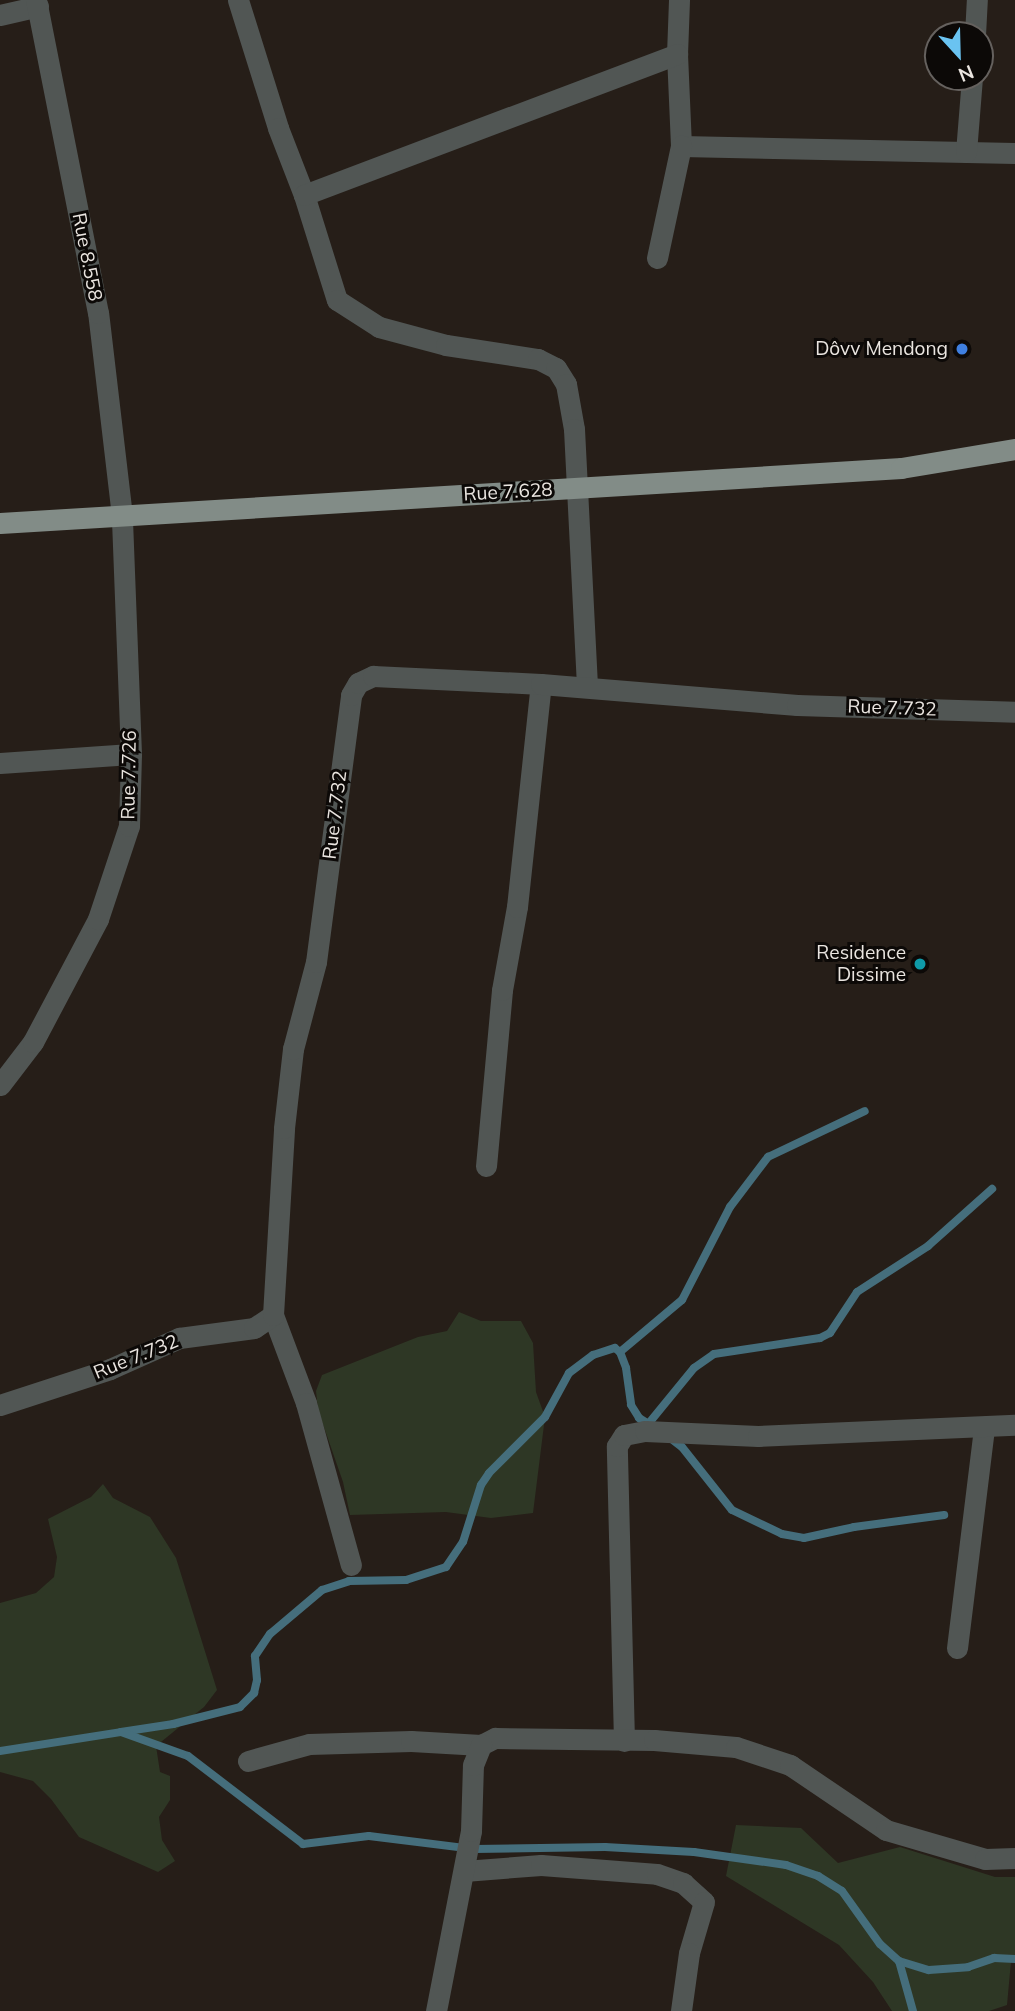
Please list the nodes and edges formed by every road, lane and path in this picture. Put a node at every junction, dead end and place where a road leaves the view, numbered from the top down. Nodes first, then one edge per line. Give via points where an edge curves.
1 (679, 0) edge
2 (977, 0) edge
3 (244, 2) edge
4 (37, 3) edge
5 (0, 15) edge
6 (976, 21) edge
7 (677, 54) junction
8 (971, 91) edge
9 (681, 146) junction
10 (966, 152) junction
11 (1015, 153) edge
12 (304, 195) junction
13 (657, 258) dead end
14 (1015, 449) edge
15 (577, 488) junction
16 (122, 516) junction
17 (0, 523) edge
18 (541, 684) junction
19 (587, 688) junction
20 (1015, 712) edge
21 (131, 754) junction
22 (0, 763) edge
23 (0, 1085) edge
24 (486, 1166) dead end
25 (273, 1315) junction
26 (0, 1405) edge
27 (1015, 1425) edge
28 (984, 1427) junction
29 (351, 1565) dead end
30 (957, 1648) dead end
31 (624, 1741) junction
32 (481, 1745) junction
33 (248, 1761) dead end
34 (1015, 1858) edge
35 (465, 1862) junction
36 (436, 2011) edge
37 (681, 2011) edge

1 - 7 street
2 - 6 street
3 - 12 street via 278,128
4 - 5 street
4 - 16 street, Rue 8.558 via 97,313
7 - 9 street
7 - 12 street
8 - 10 street
9 - 10 street
9 - 13 street
10 - 11 street
12 - 15 street via 337,300 379,327 446,345 538,359 556,368 566,384 574,429
14 - 15 main road, Rue 7.628 via 901,468
15 - 16 main road, Rue 7.628
15 - 19 street
16 - 17 main road, Rue 7.628
16 - 21 street, Rue 7.726
18 - 19 street, Rue 7.732
18 - 24 street via 517,907 502,990
18 - 25 street, Rue 7.732 via 373,676 358,683 351,695 316,962 293,1049
19 - 20 street, Rue 7.732 via 797,705
21 - 22 street
21 - 23 street, Rue 7.726 via 129,826 98,919 33,1042
25 - 26 street, Rue 7.732 via 254,1328 179,1338 110,1369
25 - 29 street via 306,1403
27 - 28 street
28 - 30 street
28 - 31 street via 758,1436 645,1431 624,1435 617,1446
31 - 32 street via 495,1738
31 - 34 street via 736,1747 790,1765 886,1830 985,1859
32 - 33 street via 411,1741 309,1744
32 - 35 street via 473,1765
35 - 36 street
35 - 37 street via 657,1874 683,1883 704,1902 688,1953

